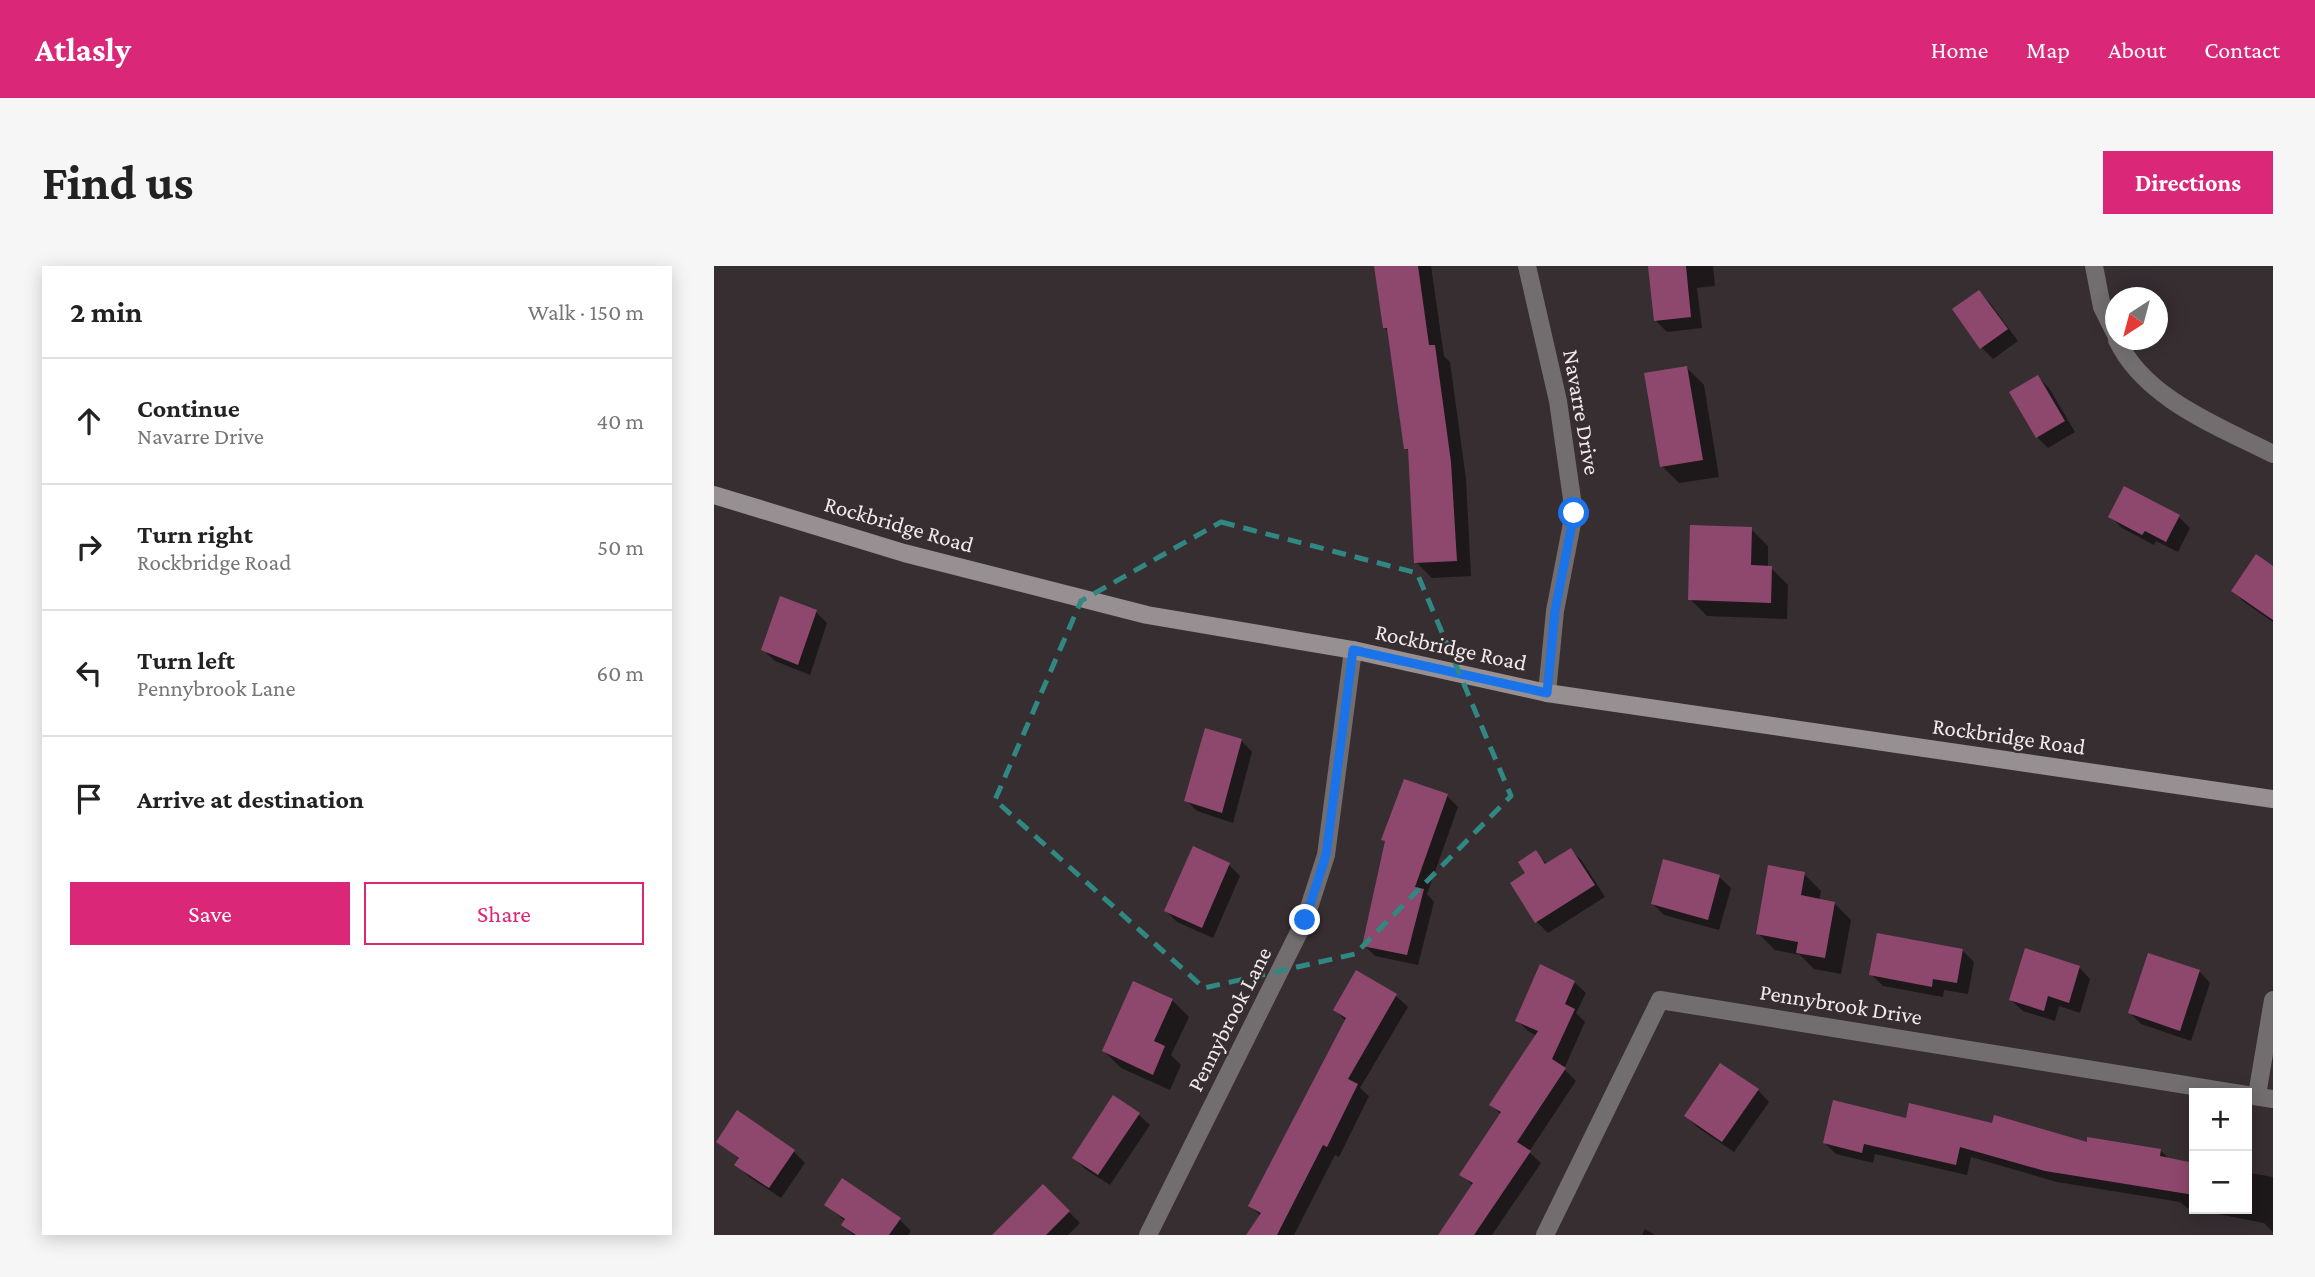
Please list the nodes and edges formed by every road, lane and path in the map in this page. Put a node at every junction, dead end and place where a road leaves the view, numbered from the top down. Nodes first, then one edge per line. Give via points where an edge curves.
1 (1527, 266) edge
2 (2094, 266) edge
3 (2105, 313) edge
4 (2126, 350) edge
5 (2273, 454) edge
6 (714, 495) edge
7 (1353, 650) junction
8 (1547, 693) junction
9 (2273, 799) edge
10 (2273, 1000) edge
11 (2265, 1097) edge
12 (1148, 1235) edge
13 (1545, 1235) edge

1 - 8 street, Navarre Drive via 1558,401 1574,513 1555,611
2 - 3 street
4 - 5 street via 2147,379 2179,407
6 - 7 main road, Rockbridge Road via 904,553 1147,615
7 - 8 main road, Rockbridge Road
7 - 12 street, Pennybrook Lane via 1326,855 1305,920
8 - 9 main road, Rockbridge Road
10 - 11 street
11 - 13 street, Pennybrook Drive via 1660,1000

